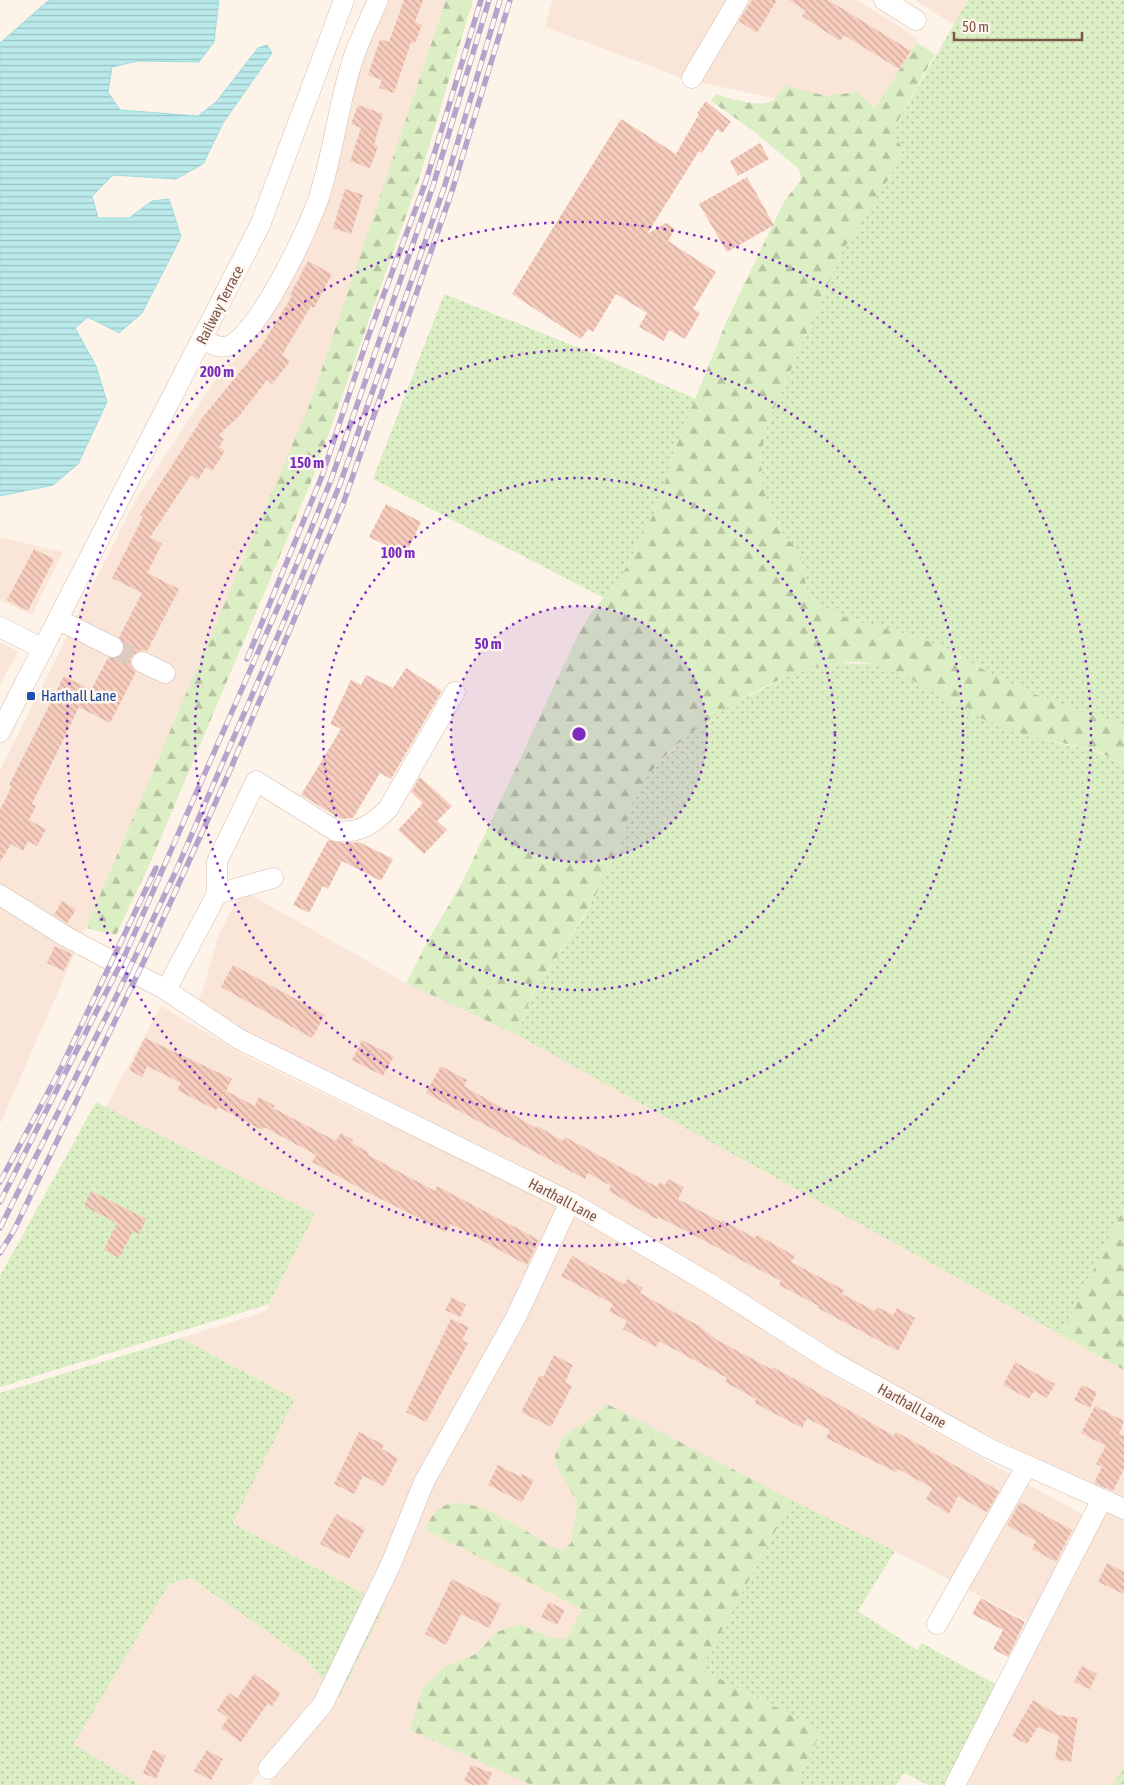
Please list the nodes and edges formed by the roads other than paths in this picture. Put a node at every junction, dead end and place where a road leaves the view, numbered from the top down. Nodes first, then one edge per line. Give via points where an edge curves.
1 (344, 0) edge
2 (378, 0) edge
3 (738, 0) edge
4 (884, 0) edge
5 (916, 20) dead end
6 (692, 78) dead end
7 (203, 339) junction
8 (59, 620) junction
9 (0, 627) edge
10 (113, 647) tunnel mouth
11 (43, 649) junction
12 (142, 662) tunnel mouth
13 (165, 673) dead end
14 (455, 692) dead end
15 (0, 732) edge
16 (273, 878) dead end
17 (218, 894) junction
18 (0, 896) edge
19 (166, 990) junction
20 (570, 1202) junction
21 (1026, 1467) junction
22 (1102, 1499) junction
23 (1124, 1509) edge
24 (937, 1624) dead end
25 (268, 1769) dead end
26 (955, 1785) edge

1 - 7 street, Railway Terrace via 260,226
2 - 7 street via 354,55 318,198 302,237 272,294 240,339 227,347 218,347
3 - 6 street
4 - 5 street
7 - 8 street, Railway Terrace
8 - 10 street
8 - 11 street, Railway Terrace
9 - 11 street
11 - 15 street, Railway Terrace
12 - 13 street
14 - 17 street via 388,809 374,823 347,832 336,831 256,782 217,862
16 - 17 street
17 - 19 street
18 - 19 street, Harthall Lane via 65,936
19 - 20 street, Harthall Lane via 240,1039
20 - 21 street, Harthall Lane via 831,1361
20 - 25 street via 516,1317 424,1482 391,1564 323,1704
21 - 22 street, Harthall Lane
21 - 24 street
22 - 23 street, Harthall Lane
22 - 26 street

